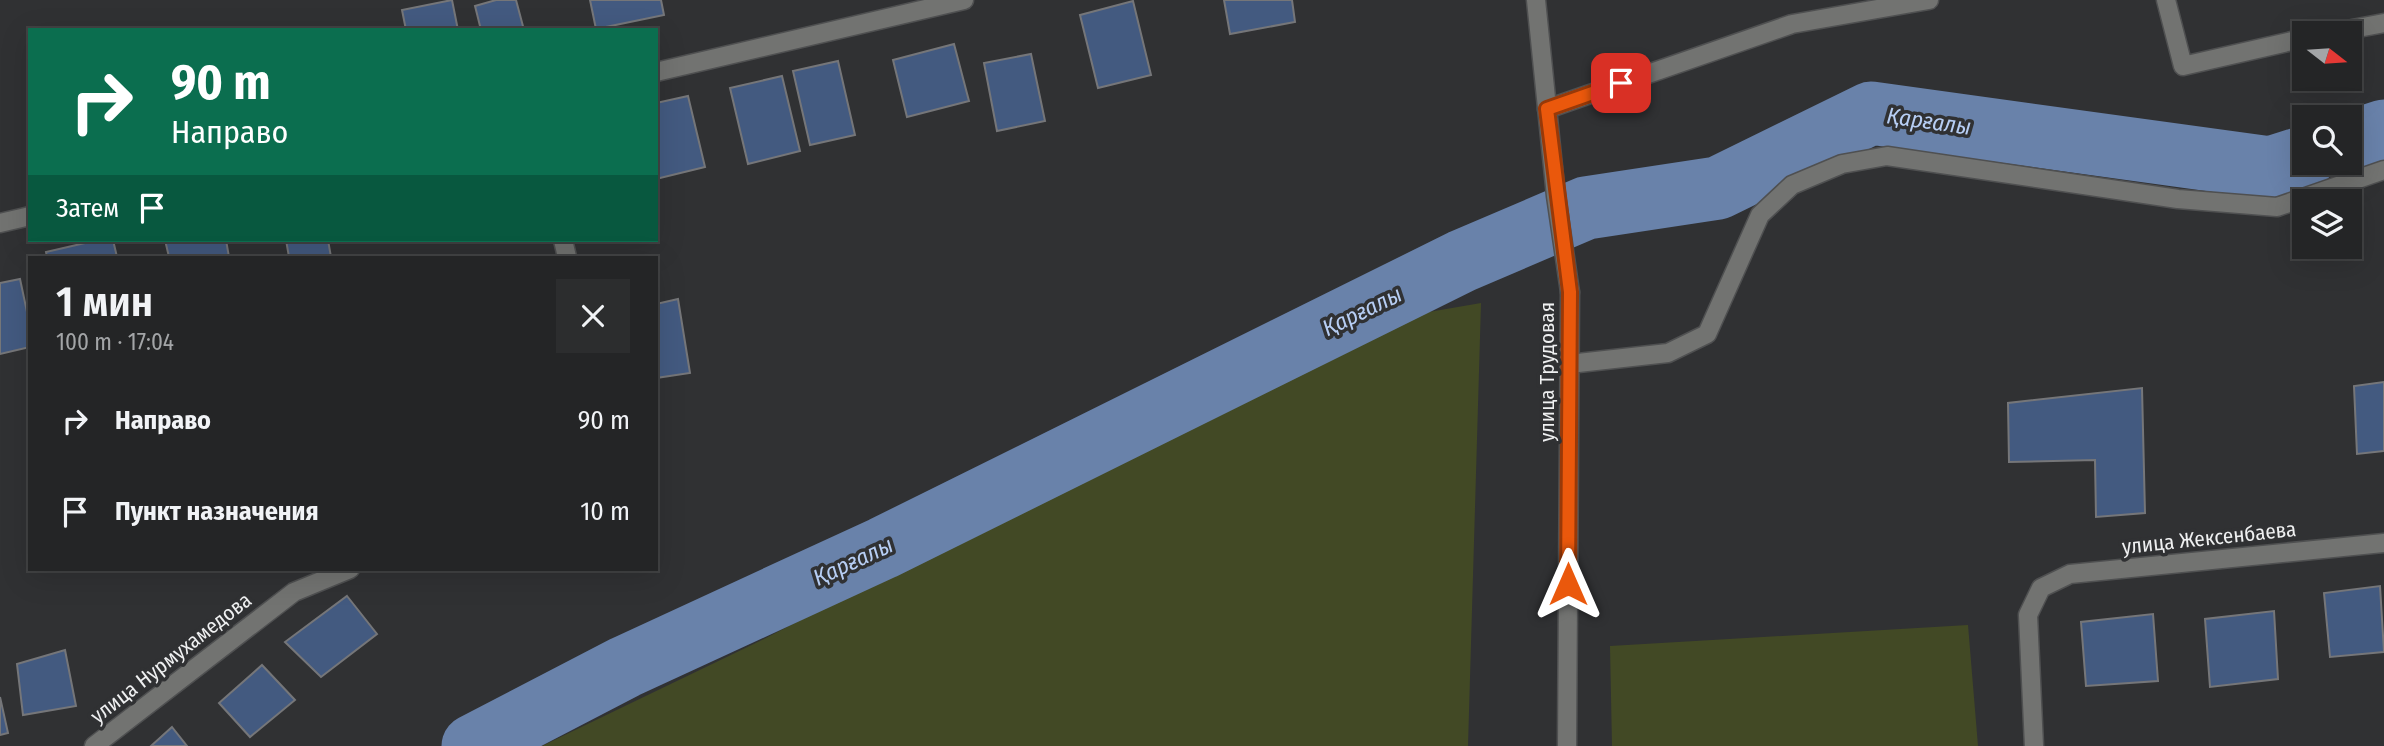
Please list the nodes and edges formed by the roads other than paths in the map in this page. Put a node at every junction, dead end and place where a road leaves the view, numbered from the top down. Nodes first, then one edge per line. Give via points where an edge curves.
1 (964, 0) edge
2 (1536, 0) edge
3 (1929, 0) edge
4 (2166, 0) edge
5 (2384, 23) edge
6 (2362, 27) edge
7 (2292, 41) edge
8 (658, 72) edge
9 (1547, 109) junction
10 (2384, 170) edge
11 (28, 216) edge
12 (0, 223) edge
13 (1569, 364) junction
14 (2384, 543) edge
15 (344, 571) edge
16 (94, 746) edge
17 (1567, 746) edge
18 (2034, 746) edge

1 - 8 street
2 - 9 street, улица Трудовая
3 - 9 street via 1792,24
4 - 7 street via 2183,66
5 - 6 street
9 - 13 street, улица Трудовая via 1570,292
10 - 13 street via 2277,207 2178,199 1887,156 1842,164 1792,185 1760,215 1707,334 1668,354
11 - 12 street
13 - 17 street, улица Трудовая
14 - 18 street, улица Жексенбаева via 2070,574 2041,588 2028,615
15 - 16 street, улица Нурмухамедова via 294,592

